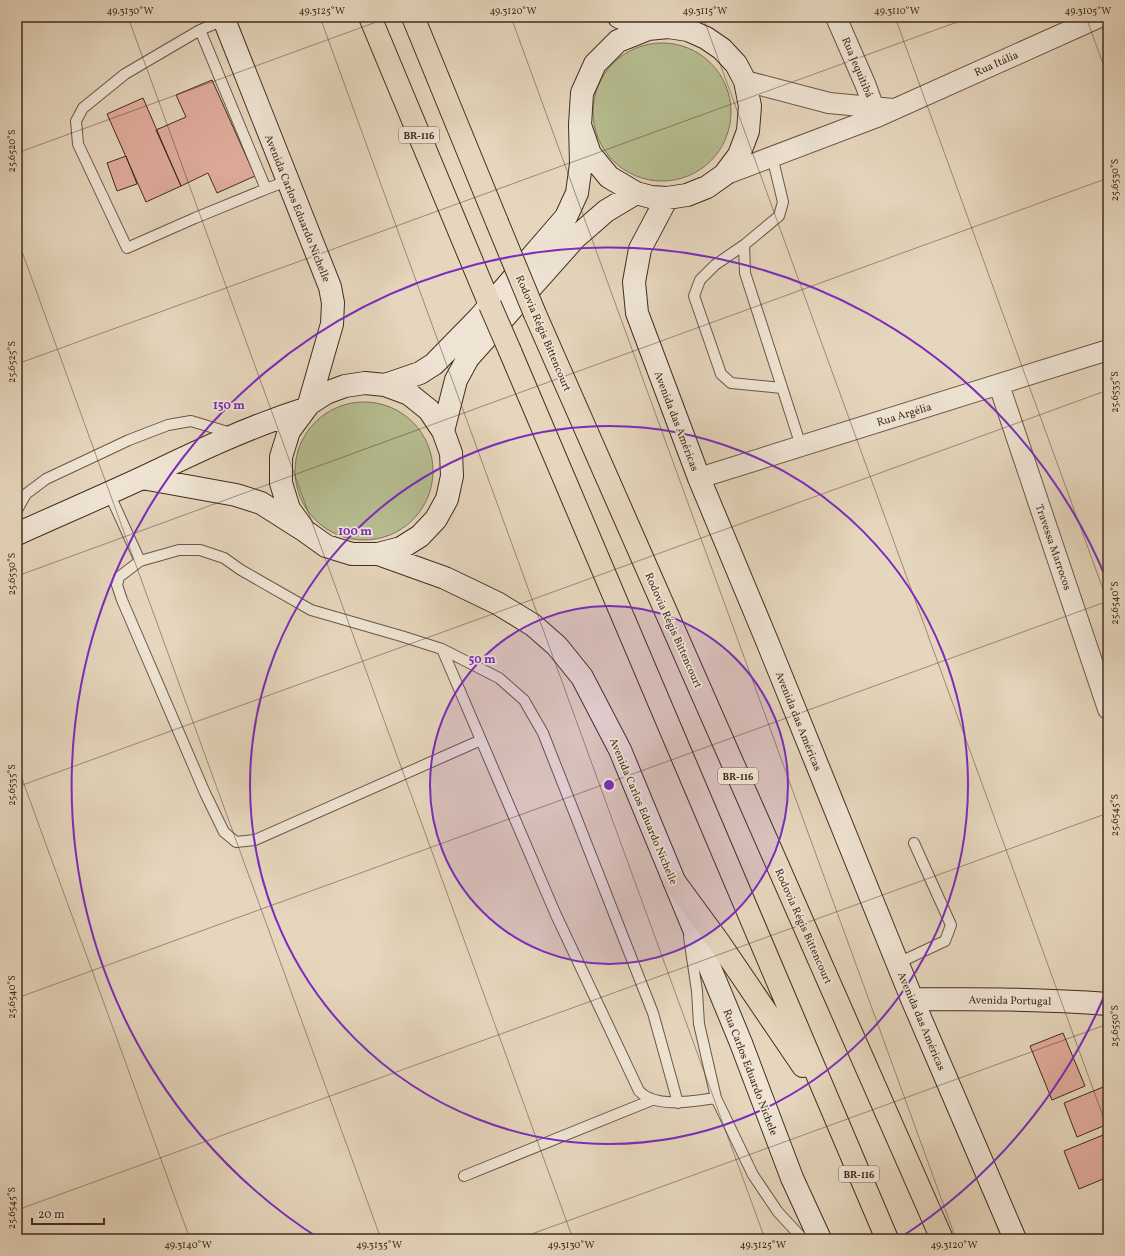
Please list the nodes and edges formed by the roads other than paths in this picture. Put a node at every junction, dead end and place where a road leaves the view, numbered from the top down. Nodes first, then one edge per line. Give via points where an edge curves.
1 (370, 17) edge
2 (413, 17) edge
3 (619, 17) edge
4 (836, 17) edge
5 (1100, 17) edge
6 (223, 18) edge
7 (648, 29) junction
8 (200, 30) junction
9 (745, 81) junction
10 (881, 110) junction
11 (580, 125) junction
12 (772, 156) junction
13 (724, 175) junction
14 (287, 181) junction
15 (266, 189) junction
16 (636, 193) junction
17 (667, 198) junction
18 (744, 245) junction
19 (1108, 350) edge
20 (385, 385) junction
21 (999, 385) junction
22 (782, 388) junction
23 (307, 407) junction
24 (443, 431) junction
25 (235, 434) junction
26 (801, 446) junction
27 (142, 478) junction
28 (699, 478) junction
29 (109, 492) junction
30 (17, 510) edge
31 (305, 531) junction
32 (17, 534) edge
33 (378, 554) junction
34 (140, 561) junction
35 (442, 649) junction
36 (1108, 709) edge
37 (481, 740) junction
38 (914, 843) dead end
39 (674, 881) junction
40 (684, 906) junction
41 (898, 963) junction
42 (912, 999) junction
43 (1108, 1004) edge
44 (716, 1098) junction
45 (652, 1100) junction
46 (678, 1103) junction
47 (831, 1109) junction
48 (464, 1176) dead end
49 (803, 1239) edge
50 (820, 1239) edge
51 (887, 1239) edge
52 (942, 1239) edge
53 (1015, 1239) edge

1 - 47 highway, BR-116, bridge
2 - 52 highway, Rodovia Régis Bittencourt / BR-116, bridge via 535,314
3 - 7 main road
4 - 10 street, Rua Jequitibá
5 - 10 street, Rua Itália
6 - 8 lane
6 - 14 main road, Avenida Carlos Eduardo Nichelle
7 - 9 main road via 668,27 688,30 706,38 722,49 736,64
7 - 11 main road via 618,41 595,64 582,92
8 - 15 lane
8 - 15 lane via 125,74 83,108 76,121 78,144 127,248
9 - 10 street, Rua Itália via 829,103
9 - 13 main road via 750,106 748,131 739,155
10 - 12 street, Rua Itália
11 - 16 main road via 590,154 609,177
11 - 20 main road via 581,164 577,193 566,217 479,318 434,364 420,373
12 - 13 street, Rua Itália
12 - 18 lane via 783,202 779,216
13 - 17 main road via 707,187 687,195
14 - 15 lane
14 - 23 main road, Avenida Carlos Eduardo Nichelle via 330,287 333,303 332,324
16 - 17 main road
16 - 24 main road via 606,211 575,238 468,358 456,380
17 - 28 main road, Avenida das Américas via 640,249 634,282 637,313
18 - 22 lane via 745,273
18 - 22 lane via 715,265 700,280 694,296 721,374 731,384
19 - 21 street, Rua Argélia
20 - 23 main road via 365,383 345,386 326,393
20 - 24 main road via 409,394 429,410
21 - 26 street, Rua Argélia
21 - 36 street, Travessa Marrocos
22 - 26 lane
23 - 25 main road
23 - 31 main road via 289,431 280,457 281,483 289,509
24 - 33 main road via 450,453 452,476 447,499 436,519 420,536 401,548
25 - 27 main road
25 - 30 lane via 191,421 168,425 129,440 46,479 26,494
26 - 28 street, Rua Argélia
27 - 29 main road
27 - 31 main road via 236,495 260,503
28 - 41 main road, Avenida das Américas
29 - 32 main road
29 - 34 lane
31 - 33 main road via 326,546 352,554
33 - 39 main road, Avenida Carlos Eduardo Nichelle via 445,578 497,603 533,625 556,646 582,677 620,750
34 - 35 lane via 179,550 200,550 224,558 311,610
34 - 37 lane via 119,577 117,585 122,600 224,832 236,842 255,840
35 - 37 lane
35 - 46 lane via 499,678 524,700 543,733 654,1013
37 - 45 lane via 556,915 639,1091 644,1097
38 - 41 lane via 951,924 945,941
39 - 40 main road, Avenida Carlos Eduardo Nichelle
39 - 47 highway
40 - 44 lane via 697,991 699,1024
40 - 50 main road, Rua Carlos Eduardo Nichele via 741,1043 792,1178
41 - 42 main road, Avenida das Américas
42 - 43 main road, Avenida Portugal
42 - 53 main road, Avenida das Américas
44 - 46 lane
44 - 49 lane via 753,1175 778,1212
45 - 46 lane
45 - 48 lane
47 - 51 highway, BR-116

